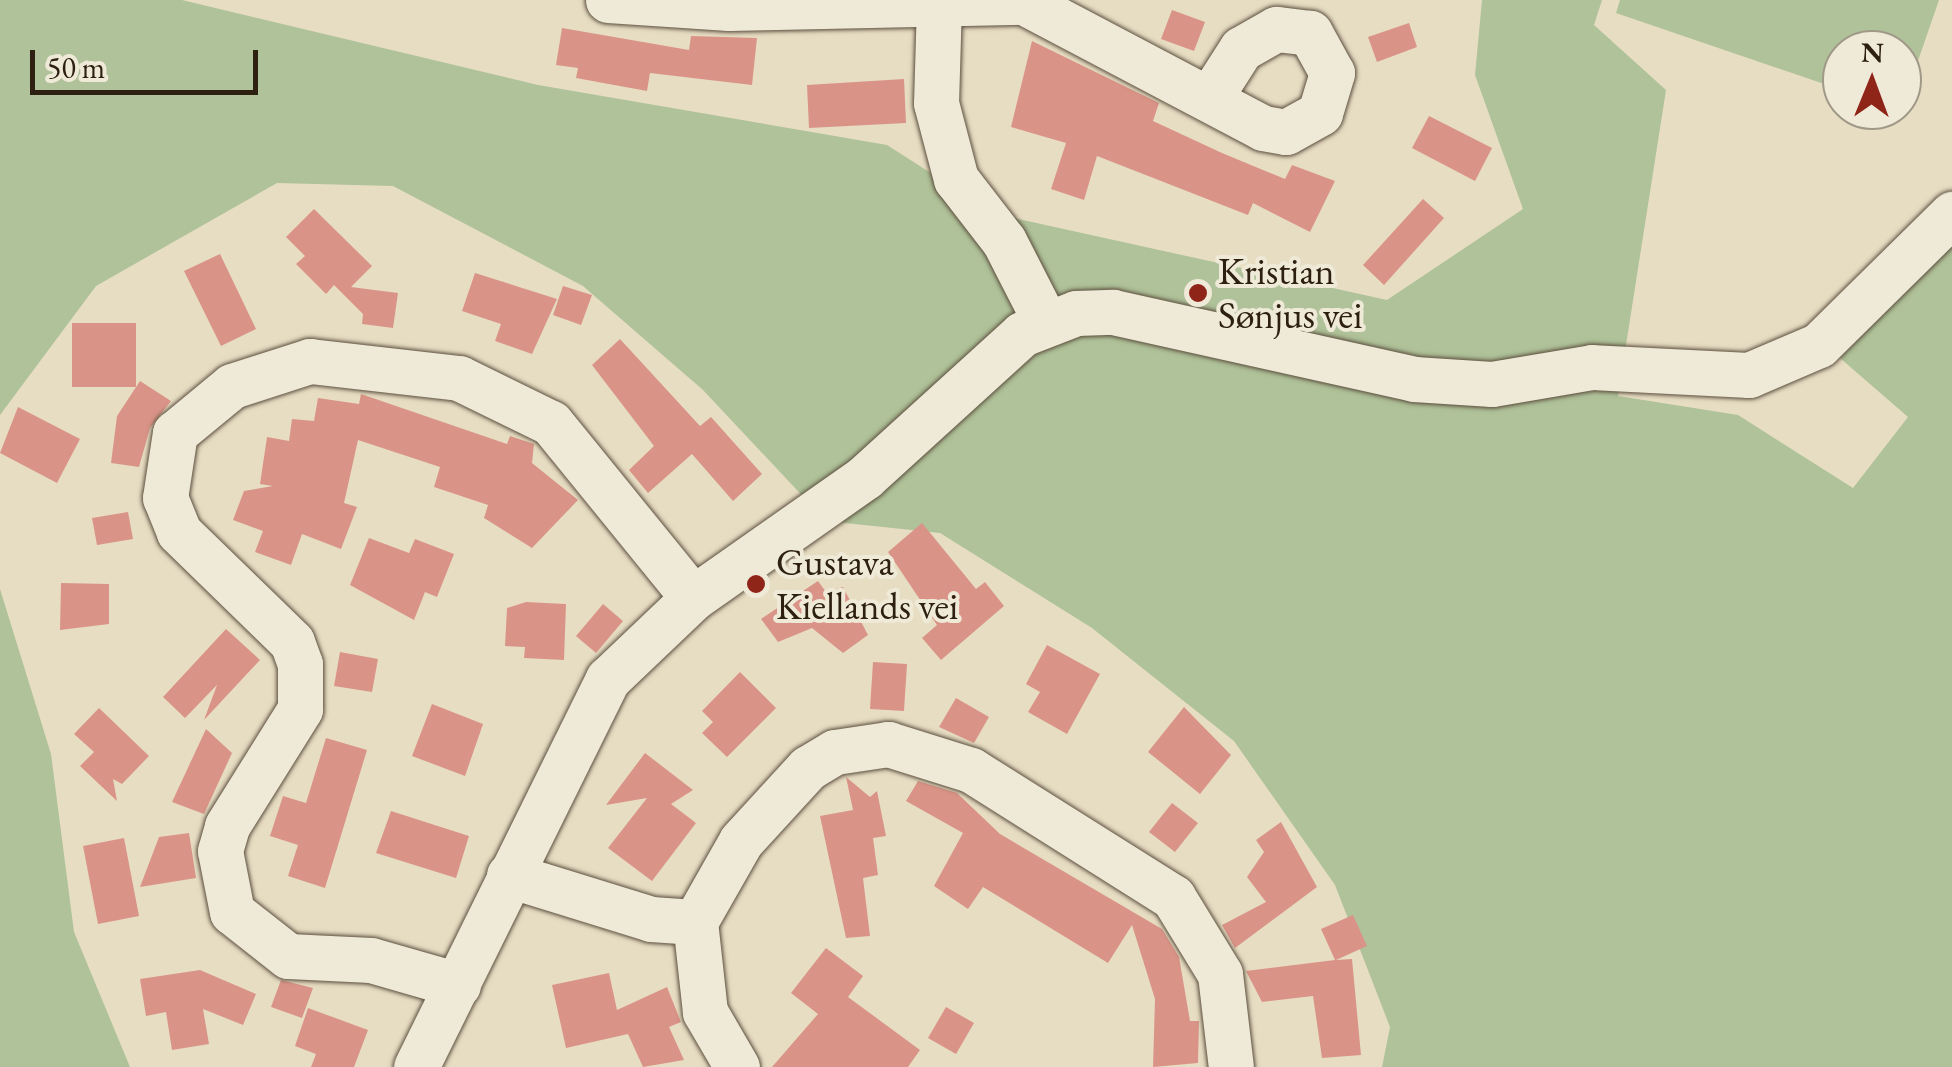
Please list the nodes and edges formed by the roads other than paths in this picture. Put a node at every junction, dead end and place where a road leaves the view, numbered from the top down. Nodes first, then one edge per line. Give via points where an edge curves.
1 (608, 0) edge
2 (1024, 1) edge
3 (939, 3) junction
4 (1210, 96) dead end
5 (1952, 214) edge
6 (1046, 323) junction
7 (693, 598) junction
8 (509, 875) junction
9 (695, 922) junction
10 (458, 985) junction
11 (416, 1067) edge
12 (738, 1067) edge
13 (1230, 1067) edge

1 - 3 street via 729,8
2 - 3 street
2 - 4 street
3 - 6 street via 936,103 956,180 1004,240
5 - 6 street via 1819,345 1720,378 1592,367 1462,383 1146,314 1076,313
6 - 7 street via 988,358 866,477
7 - 8 street via 641,642 581,717
7 - 10 street via 550,422 458,378 310,361 232,386 175,433 165,498 179,532 292,642 300,664 300,709 227,826 222,866 232,912 288,956 370,960
8 - 9 street via 651,919
8 - 10 street
9 - 12 street via 704,1012
9 - 13 street via 741,840 808,768 850,749 914,746 1019,798 1172,897 1220,974
10 - 11 street

